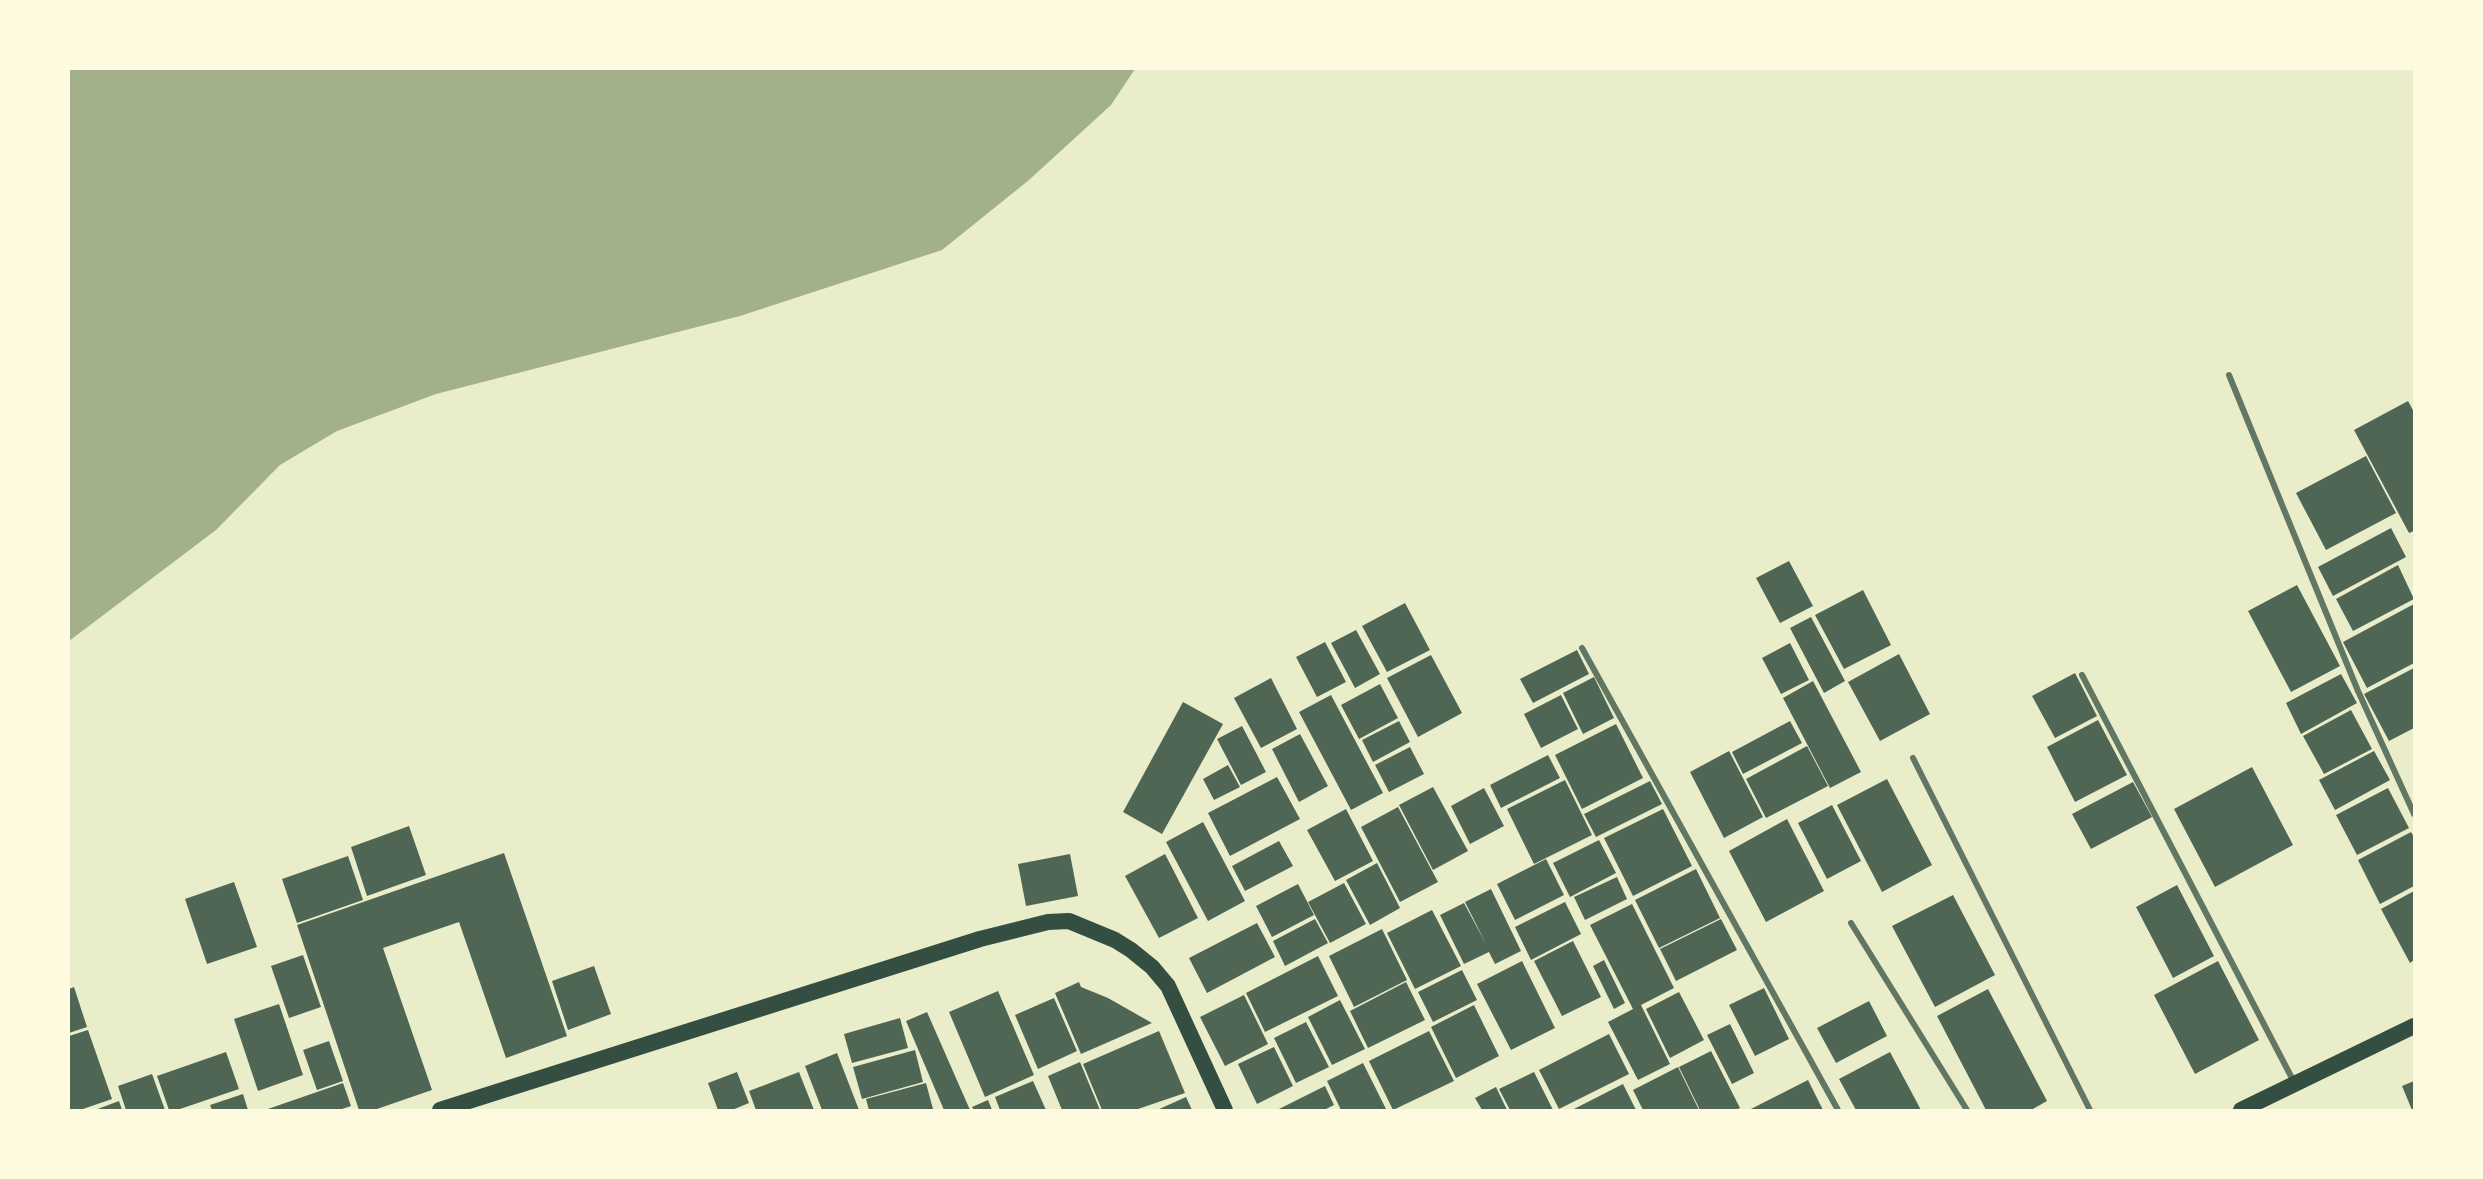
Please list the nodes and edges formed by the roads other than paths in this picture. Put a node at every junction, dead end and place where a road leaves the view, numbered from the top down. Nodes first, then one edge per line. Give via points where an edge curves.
1 (2229, 375) dead end
2 (1582, 648) dead end
3 (2082, 675) dead end
4 (1913, 758) dead end
5 (2414, 814) edge
6 (1851, 922) dead end
7 (2414, 1026) edge
8 (2295, 1085) junction
9 (440, 1110) edge
10 (1226, 1110) edge
11 (1838, 1110) edge
12 (1967, 1110) edge
13 (2090, 1110) edge
14 (2241, 1110) edge

1 - 5 street via 2358,691
2 - 11 street
3 - 8 street
4 - 13 street
6 - 12 street
7 - 8 highway
8 - 14 highway
9 - 10 highway via 980,939 1048,922 1069,921 1131,950 1168,986

